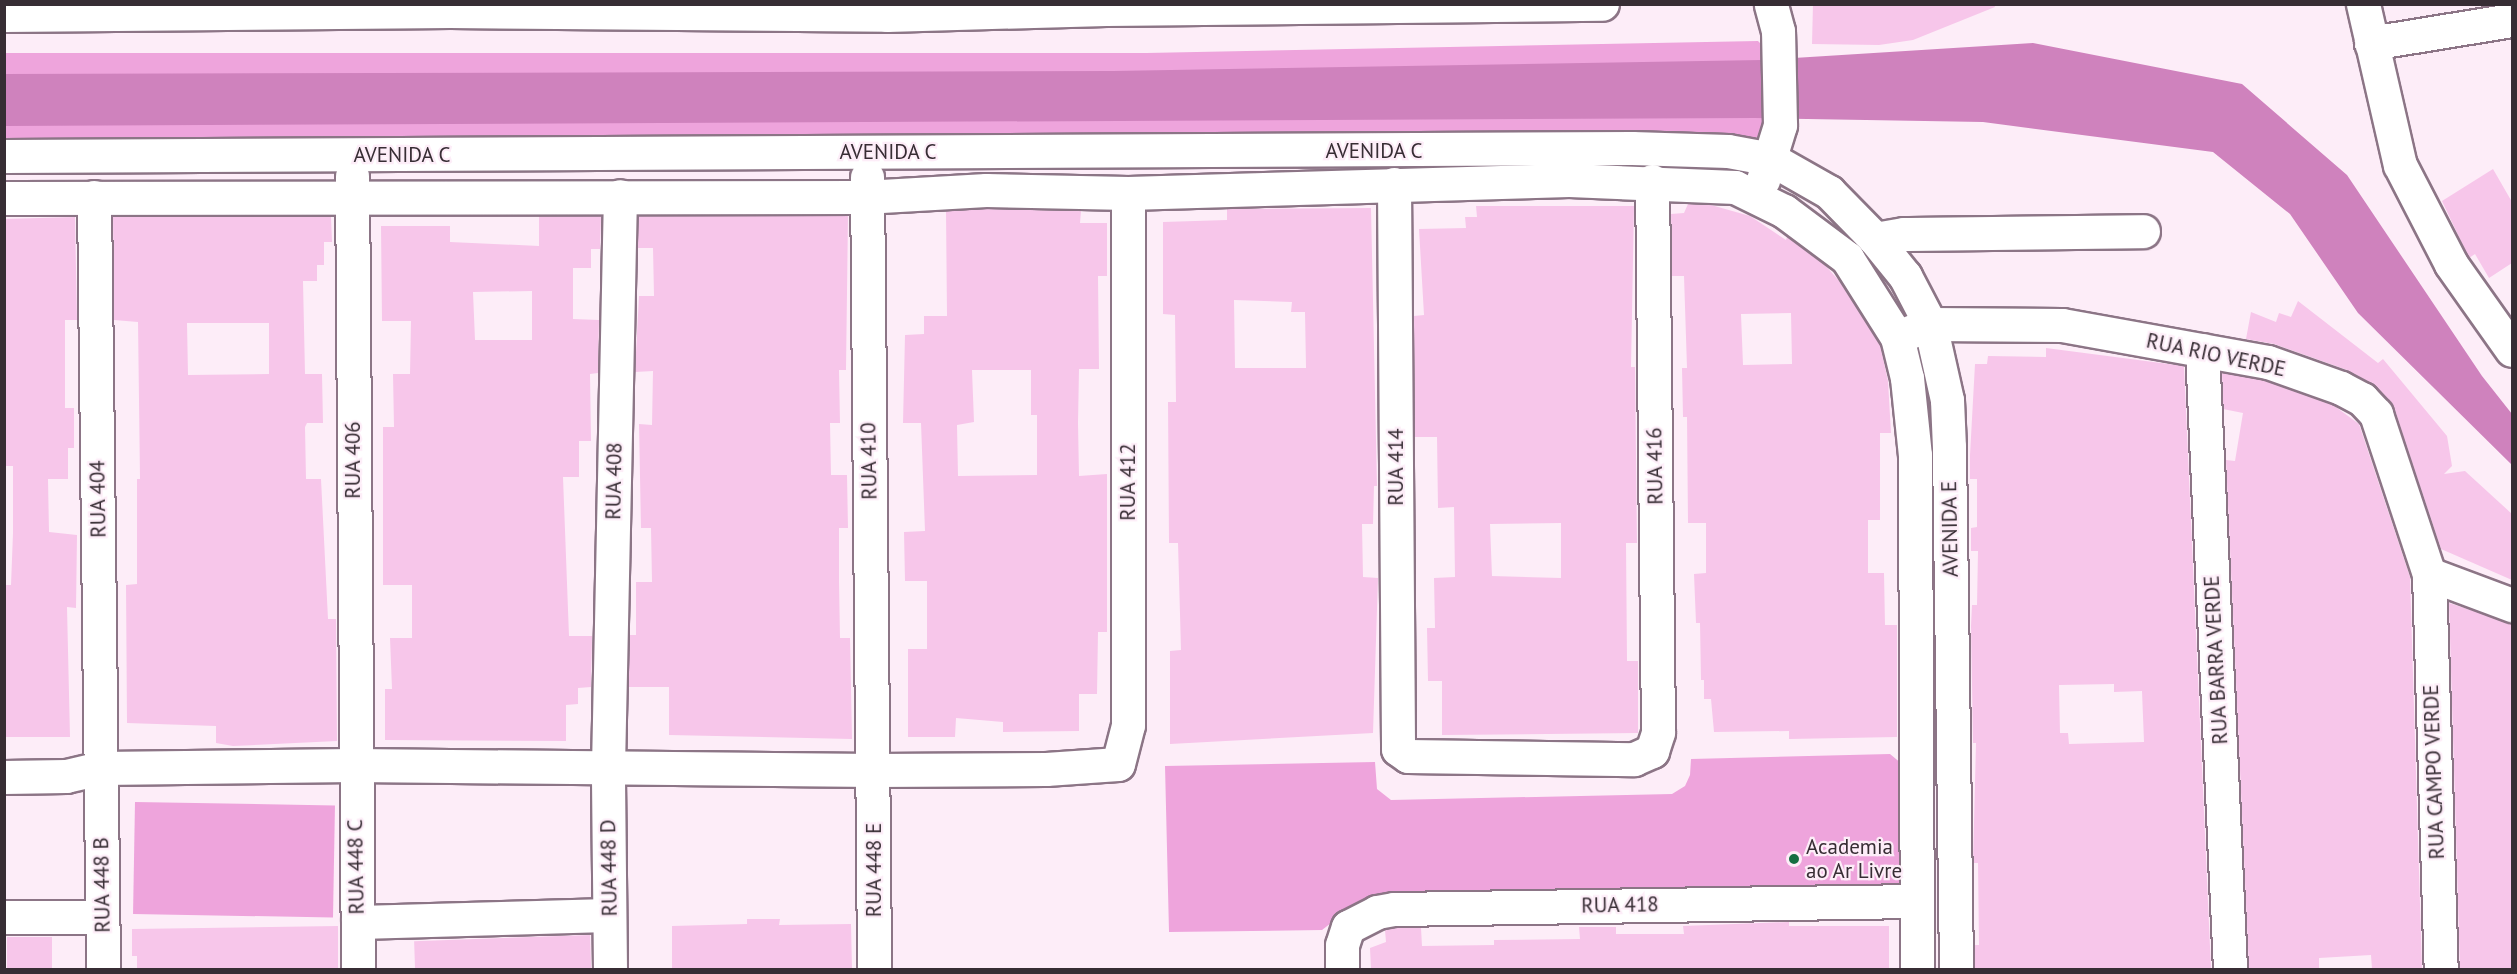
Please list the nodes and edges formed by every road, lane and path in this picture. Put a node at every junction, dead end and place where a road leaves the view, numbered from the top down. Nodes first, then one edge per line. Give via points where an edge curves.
1 (1602, 4) edge
2 (2363, 4) edge
3 (1546, 5) edge
4 (1322, 6) edge
5 (1106, 7) edge
6 (450, 8) edge
7 (671, 8) edge
8 (231, 9) edge
9 (887, 10) edge
10 (8, 12) edge
11 (1779, 15) edge
12 (2512, 20) edge
13 (2371, 43) junction
14 (870, 152) junction
15 (352, 155) junction
16 (4, 156) edge
17 (1771, 159) junction
18 (1652, 181) junction
19 (1394, 184) junction
20 (1128, 193) junction
21 (620, 196) junction
22 (1757, 196) junction
23 (94, 197) junction
24 (864, 197) junction
25 (4, 198) edge
26 (353, 198) junction
27 (2143, 231) dead end
28 (1875, 239) junction
29 (1930, 324) junction
30 (1897, 338) junction
31 (2202, 350) junction
32 (2512, 350) edge
33 (2429, 574) junction
34 (2512, 605) edge
35 (1398, 749) joint
36 (354, 765) junction
37 (608, 767) junction
38 (101, 768) junction
39 (874, 770) junction
40 (4, 777) edge
41 (101, 801) joint
42 (1915, 901) junction
43 (609, 915) junction
44 (4, 917) edge
45 (102, 917) junction
46 (358, 922) junction
47 (1342, 957) edge
48 (103, 969) edge
49 (358, 969) edge
50 (610, 969) edge
51 (874, 969) edge
52 (1917, 969) edge
53 (1956, 969) edge
54 (2230, 969) edge
55 (2441, 969) edge

1 - 3 street
2 - 13 street
3 - 4 street
4 - 5 street
5 - 9 street
6 - 7 street
6 - 8 street
7 - 9 street
8 - 10 street
11 - 17 street via 1780,125
12 - 13 street
13 - 32 street via 2400,165 2451,264
14 - 15 street, AVENIDA C
14 - 17 street, AVENIDA C via 1632,148 1728,151
14 - 24 street, RUA 410
15 - 16 street, AVENIDA C
15 - 26 street, RUA 406
17 - 22 street
17 - 28 street, AVENIDA E via 1829,192
18 - 19 street, AVENIDA C
18 - 22 street, AVENIDA C via 1717,184
18 - 35 street, RUA 416 via 1658,732 1652,751 1634,759 1408,756
19 - 20 street, AVENIDA C
19 - 35 street, RUA 414
20 - 24 street, AVENIDA C via 986,190
20 - 39 street, RUA 412 via 1128,725 1124,754 1113,767
21 - 24 street, AVENIDA C
21 - 26 street, AVENIDA C
21 - 37 street, RUA 408
22 - 30 street, AVENIDA E via 1847,258
23 - 25 street, AVENIDA C
23 - 26 street, AVENIDA C
23 - 38 street, RUA 404
24 - 39 street, RUA 410
26 - 36 street, RUA 406
27 - 28 street via 1904,234
28 - 29 street, AVENIDA E via 1905,276
29 - 30 street, RUA RIO VERDE
29 - 31 street, RUA RIO VERDE via 2062,325
29 - 53 street, AVENIDA E via 1947,400 1949,447
30 - 42 street, AVENIDA E via 1907,378 1915,455
31 - 33 street, RUA RIO VERDE via 2268,362 2361,399 2376,414 2386,438
31 - 54 street, RUA BARRA VERDE
33 - 34 street
33 - 55 street, RUA CAMPO VERDE
36 - 37 street
36 - 38 street
36 - 46 street, RUA 448 C
37 - 39 street
37 - 43 street, RUA 448 D
38 - 40 street via 66,776
38 - 41 street, RUA 404
39 - 51 street, RUA 448 E
41 - 45 street, RUA 448 B
42 - 47 street, RUA 418 via 1394,909 1370,914 1348,927
42 - 52 street, AVENIDA E
43 - 46 street
43 - 50 street, RUA 448 D
44 - 45 street
45 - 48 street, RUA 448 B
46 - 49 street, RUA 448 C

